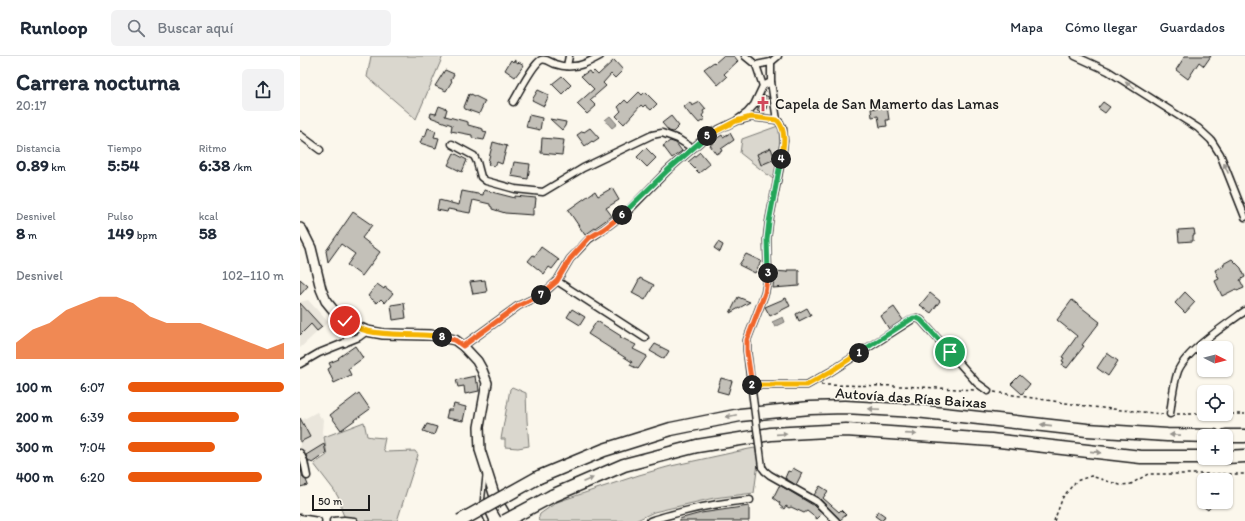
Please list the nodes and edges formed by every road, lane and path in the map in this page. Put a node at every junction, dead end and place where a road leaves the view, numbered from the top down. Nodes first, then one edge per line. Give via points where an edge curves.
1 (569, 56) edge
2 (600, 56) edge
3 (745, 56) edge
4 (778, 56) edge
5 (1075, 56) edge
6 (771, 62) junction
7 (756, 65) junction
8 (567, 66) junction
9 (771, 82) junction
10 (763, 86) junction
11 (513, 102) dead end
12 (777, 120) junction
13 (736, 121) junction
14 (300, 135) edge
15 (452, 144) dead end
16 (692, 148) junction
17 (320, 150) dead end
18 (1245, 217) edge
19 (300, 228) edge
20 (557, 281) junction
21 (1245, 311) edge
22 (354, 326) junction
23 (367, 331) junction
24 (645, 338) dead end
25 (345, 343) junction
26 (463, 346) junction
27 (300, 364) edge
28 (807, 385) junction
29 (751, 388) junction
30 (988, 391) junction
31 (1170, 414) junction
32 (1245, 414) edge
33 (1197, 436) edge
34 (1233, 436) edge
35 (1245, 436) edge
36 (300, 453) edge
37 (1245, 456) edge
38 (1197, 457) edge
39 (1233, 457) edge
40 (486, 470) junction
41 (1245, 474) edge
42 (307, 476) dead end
43 (750, 500) dead end
44 (300, 518) edge
45 (318, 521) edge
46 (333, 521) edge
47 (354, 521) edge
48 (460, 521) edge
49 (487, 521) edge
50 (506, 521) edge
51 (509, 521) edge
52 (650, 521) edge
53 (836, 521) edge
54 (1054, 521) edge

1 - 8 street
2 - 8 street via 584,64
3 - 7 street
4 - 6 street
18 -> 5 street via 1220,154 1211,140 1198,128 1108,71
6 - 7 street
6 - 9 street
7 - 10 street
8 - 11 street via 548,60 537,63
9 - 10 street
9 - 12 street
10 - 13 street via 754,105
12 - 13 street via 751,117
12 - 29 street via 783,129 784,141 769,222 766,287 747,340
13 - 16 street via 710,134
14 - 17 street
15 - 16 street via 474,156 481,177 486,181 515,189 543,192 583,168 662,132 678,138
16 - 20 street via 629,210 589,238 570,259
19 - 22 street via 311,248 326,301 345,321
20 - 24 street
20 - 26 street via 543,294 518,306
21 - 31 street via 1212,335 1192,353 1179,370 1173,389
22 - 23 street
22 - 25 street
23 - 25 street
23 - 26 street via 431,335 455,340
25 - 27 street
26 - 40 street via 477,361 487,383 479,426 480,450
28 - 29 street
28 - 30 path via 902,386
28 - 30 street via 913,318 917,318
29 - 53 street, bridge via 765,472 816,502
30 - 31 path via 1092,407
31 - 32 path
33 -> 48 highway, Autovía das Rías Baixas, bridge via 1087,430 916,411 845,407 740,414 671,429 604,450 539,478
34 - 35 highway
36 - 42 street
37 - 39 highway
50 -> 38 highway, bridge via 552,496 624,465 697,446 771,434 846,430 991,440 1141,457
40 - 49 lane via 482,505 483,515
40 - 51 street via 495,497
41 - 54 path via 1148,474 1130,484 1120,485 1091,476 1076,481 1063,497
43 - 52 street via 702,507
44 - 45 street
46 - 47 street

